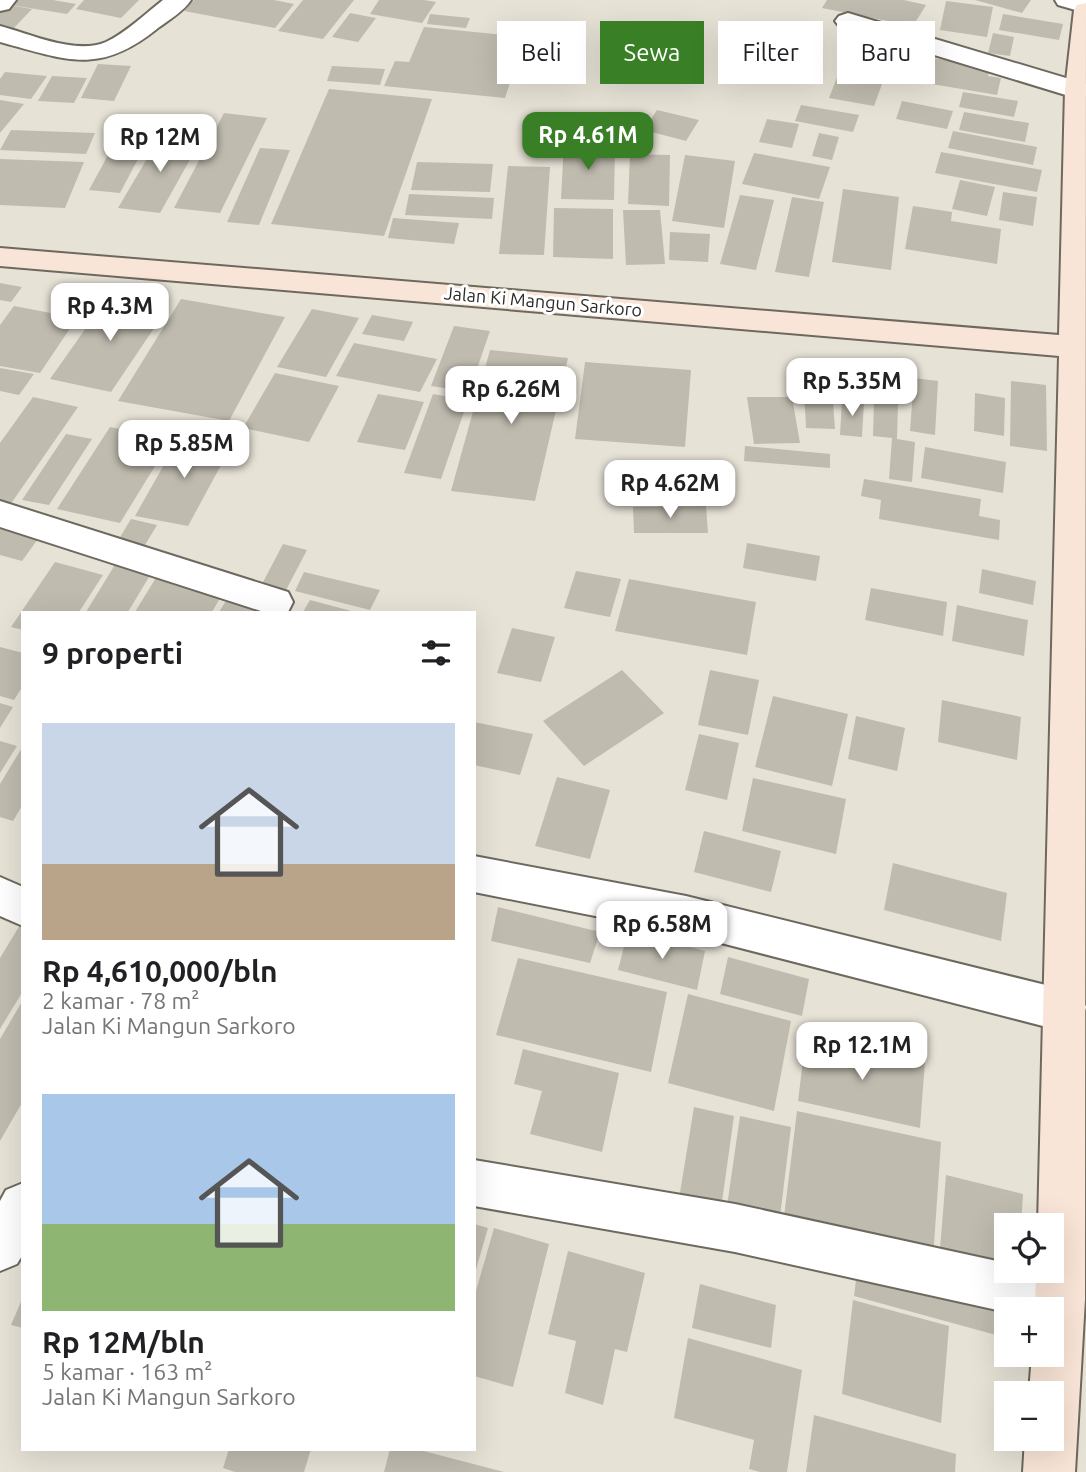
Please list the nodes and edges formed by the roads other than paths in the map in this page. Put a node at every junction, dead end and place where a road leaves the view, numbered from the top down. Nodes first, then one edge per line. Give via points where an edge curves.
1 (4, 0) edge
2 (179, 0) edge
3 (1067, 0) edge
4 (0, 4) edge
5 (1086, 8) edge
6 (848, 20) dead end
7 (0, 34) edge
8 (1078, 90) junction
9 (0, 257) edge
10 (1080, 347) edge
11 (0, 514) edge
12 (275, 602) dead end
13 (1078, 721) edge
14 (476, 874) edge
15 (0, 896) edge
16 (21, 906) edge
17 (1066, 1011) junction
18 (476, 1183) edge
19 (21, 1210) edge
20 (0, 1247) edge
21 (1051, 1297) edge
22 (1060, 1297) edge
23 (1050, 1451) edge
24 (1049, 1472) edge

1 - 4 street
2 - 7 street via 114,48 100,51 62,50
3 - 5 street
5 - 8 street
6 - 8 street
8 - 10 street
9 - 10 street, Jalan Ki Mangun Sarkoro
10 - 13 street
11 - 12 street
13 - 17 street
14 - 17 street via 686,915
15 - 16 street
17 - 22 street
18 - 21 street via 736,1228
19 - 20 street
23 - 24 street

